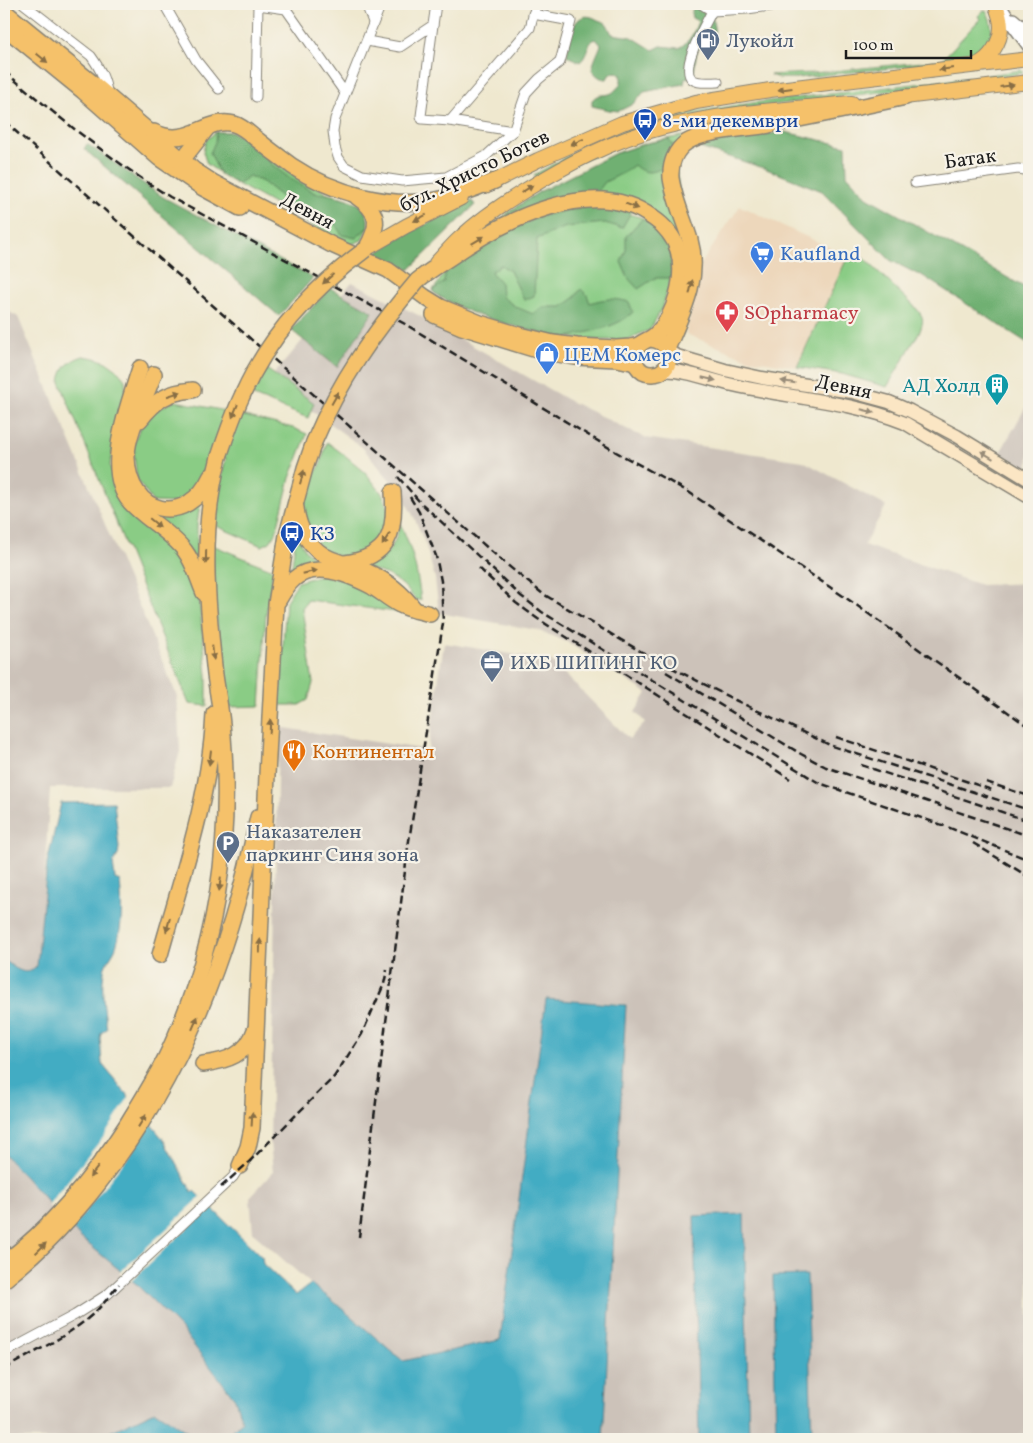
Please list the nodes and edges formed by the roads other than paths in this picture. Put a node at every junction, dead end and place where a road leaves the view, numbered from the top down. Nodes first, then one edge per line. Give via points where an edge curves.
1 (24, 4) edge
2 (164, 4) edge
3 (258, 4) edge
4 (366, 4) edge
5 (381, 4) edge
6 (436, 4) edge
7 (536, 4) edge
8 (701, 4) edge
9 (786, 4) edge
10 (289, 6) edge
11 (999, 6) edge
12 (4, 10) edge
13 (712, 11) junction
14 (534, 14) junction
15 (374, 22) junction
16 (433, 26) junction
17 (4, 27) edge
18 (1029, 33) edge
19 (367, 41) junction
20 (1029, 48) edge
21 (1029, 59) edge
22 (971, 66) junction
23 (718, 82) dead end
24 (1029, 82) edge
25 (219, 90) dead end
26 (345, 93) junction
27 (108, 96) junction
28 (256, 97) dead end
29 (906, 97) junction
30 (450, 121) junction
31 (146, 129) junction
32 (514, 131) junction
33 (200, 133) junction
34 (178, 162) junction
35 (1029, 174) edge
36 (495, 181) junction
37 (214, 183) junction
38 (915, 183) dead end
39 (354, 194) junction
40 (366, 249) junction
41 (420, 278) junction
42 (645, 342) junction
43 (668, 350) junction
44 (636, 363) junction
45 (661, 371) junction
46 (193, 390) dead end
47 (133, 428) junction
48 (218, 460) junction
49 (1029, 480) edge
50 (393, 492) dead end
51 (1029, 497) edge
52 (296, 499) junction
53 (344, 563) junction
54 (276, 604) junction
55 (209, 605) junction
56 (415, 610) junction
57 (430, 614) dead end
58 (215, 675) junction
59 (267, 775) junction
60 (160, 955) dead end
61 (257, 1023) junction
62 (203, 1064) dead end
63 (240, 1166) joint
64 (4, 1263) edge
65 (4, 1280) edge
66 (4, 1353) edge

1 - 27 street via 90,56 104,78
2 - 25 street via 196,60
3 - 10 street
3 - 28 street
4 - 15 street
5 - 15 street
6 - 16 street
7 - 14 street
8 - 13 street
9 - 13 street
10 - 26 street
11 - 18 street
11 - 20 street
11 - 22 main road via 1001,28 993,51
12 - 27 highway, Девня
13 - 23 street via 694,47 688,70 696,81
14 - 30 street via 530,28
14 - 32 street via 571,21 560,62 526,93
15 - 19 street
16 - 19 street via 400,47
16 - 30 street via 422,117 424,120
17 -> 34 highway via 159,158
19 - 26 street
21 - 22 main road, бул. Христо Ботев
22 -> 36 main road, бул. Христо Ботев via 696,102 622,123
29 -> 24 main road, бул. Христо Ботев
26 - 32 street via 335,119 335,147 344,166 362,175 402,181 446,177 486,156
27 - 31 highway, Девня
41 -> 29 main road, бул. Христо Ботев via 460,238 511,199 580,159 615,144 692,121
43 -> 29 highway via 693,276 692,251 671,178 672,163 681,147 710,134
30 - 32 street
31 - 33 highway via 171,138
31 - 34 highway, Девня
33 - 34 highway
33 - 37 highway via 198,160
33 - 39 highway via 222,122 240,126 299,171
34 - 37 highway, Девня
34 - 44 highway, Девня via 211,193 335,257 380,275 427,310 453,324 547,352
35 - 38 street, Батак via 1018,169
36 - 39 highway via 425,201 391,201
36 -> 40 main road, бул. Христо Ботев
37 - 42 highway, Девня via 332,245 388,270 434,303 468,319 566,345 624,348
39 - 40 highway via 370,206 374,217 375,231
40 -> 48 highway, бул. Христо Ботев, bridge via 318,288 266,350 241,396
41 -> 42 highway via 501,227 537,212 584,200 620,202 640,209 656,220 668,232 680,260 677,296 665,323
52 -> 41 highway, бул. Христо Ботев, bridge via 314,442 345,379
42 - 43 highway via 656,340
42 - 44 highway via 634,352
43 - 45 highway via 668,362
49 -> 43 main road, Девня via 957,436 889,402 852,392 734,372 677,356
44 - 45 highway via 645,373
45 -> 51 main road, Девня via 884,415 905,423
47 -> 46 highway via 161,399 175,392
47 - 48 highway via 127,449 129,472 137,494 148,504 169,509 192,502 207,486
47 -> 55 highway via 147,372 118,446 123,488 130,502 184,550
48 -> 55 highway, бул. Христо Ботев via 207,538
50 -> 53 highway via 394,522 384,545 366,558
52 - 53 highway via 299,523 308,541 325,556
52 - 54 highway, бул. Христо Ботев
53 - 56 highway via 392,586 406,596
54 -> 56 highway via 294,579 307,572 323,570 360,581 401,606
59 -> 54 highway, бул. Христо Ботев
55 -> 58 highway, бул. Христо Ботев
56 - 57 highway
58 -> 60 highway via 213,733 205,786
58 -> 64 highway via 225,756 223,857 210,932 185,1014 166,1056 114,1144 58,1214
61 -> 59 highway
65 -> 59 highway via 26,1263 82,1205 123,1153 174,1067 207,994 231,926
61 - 62 highway via 249,1043 236,1055 224,1061
63 -> 61 highway via 252,1128
63 - 66 street via 119,1284 87,1308

